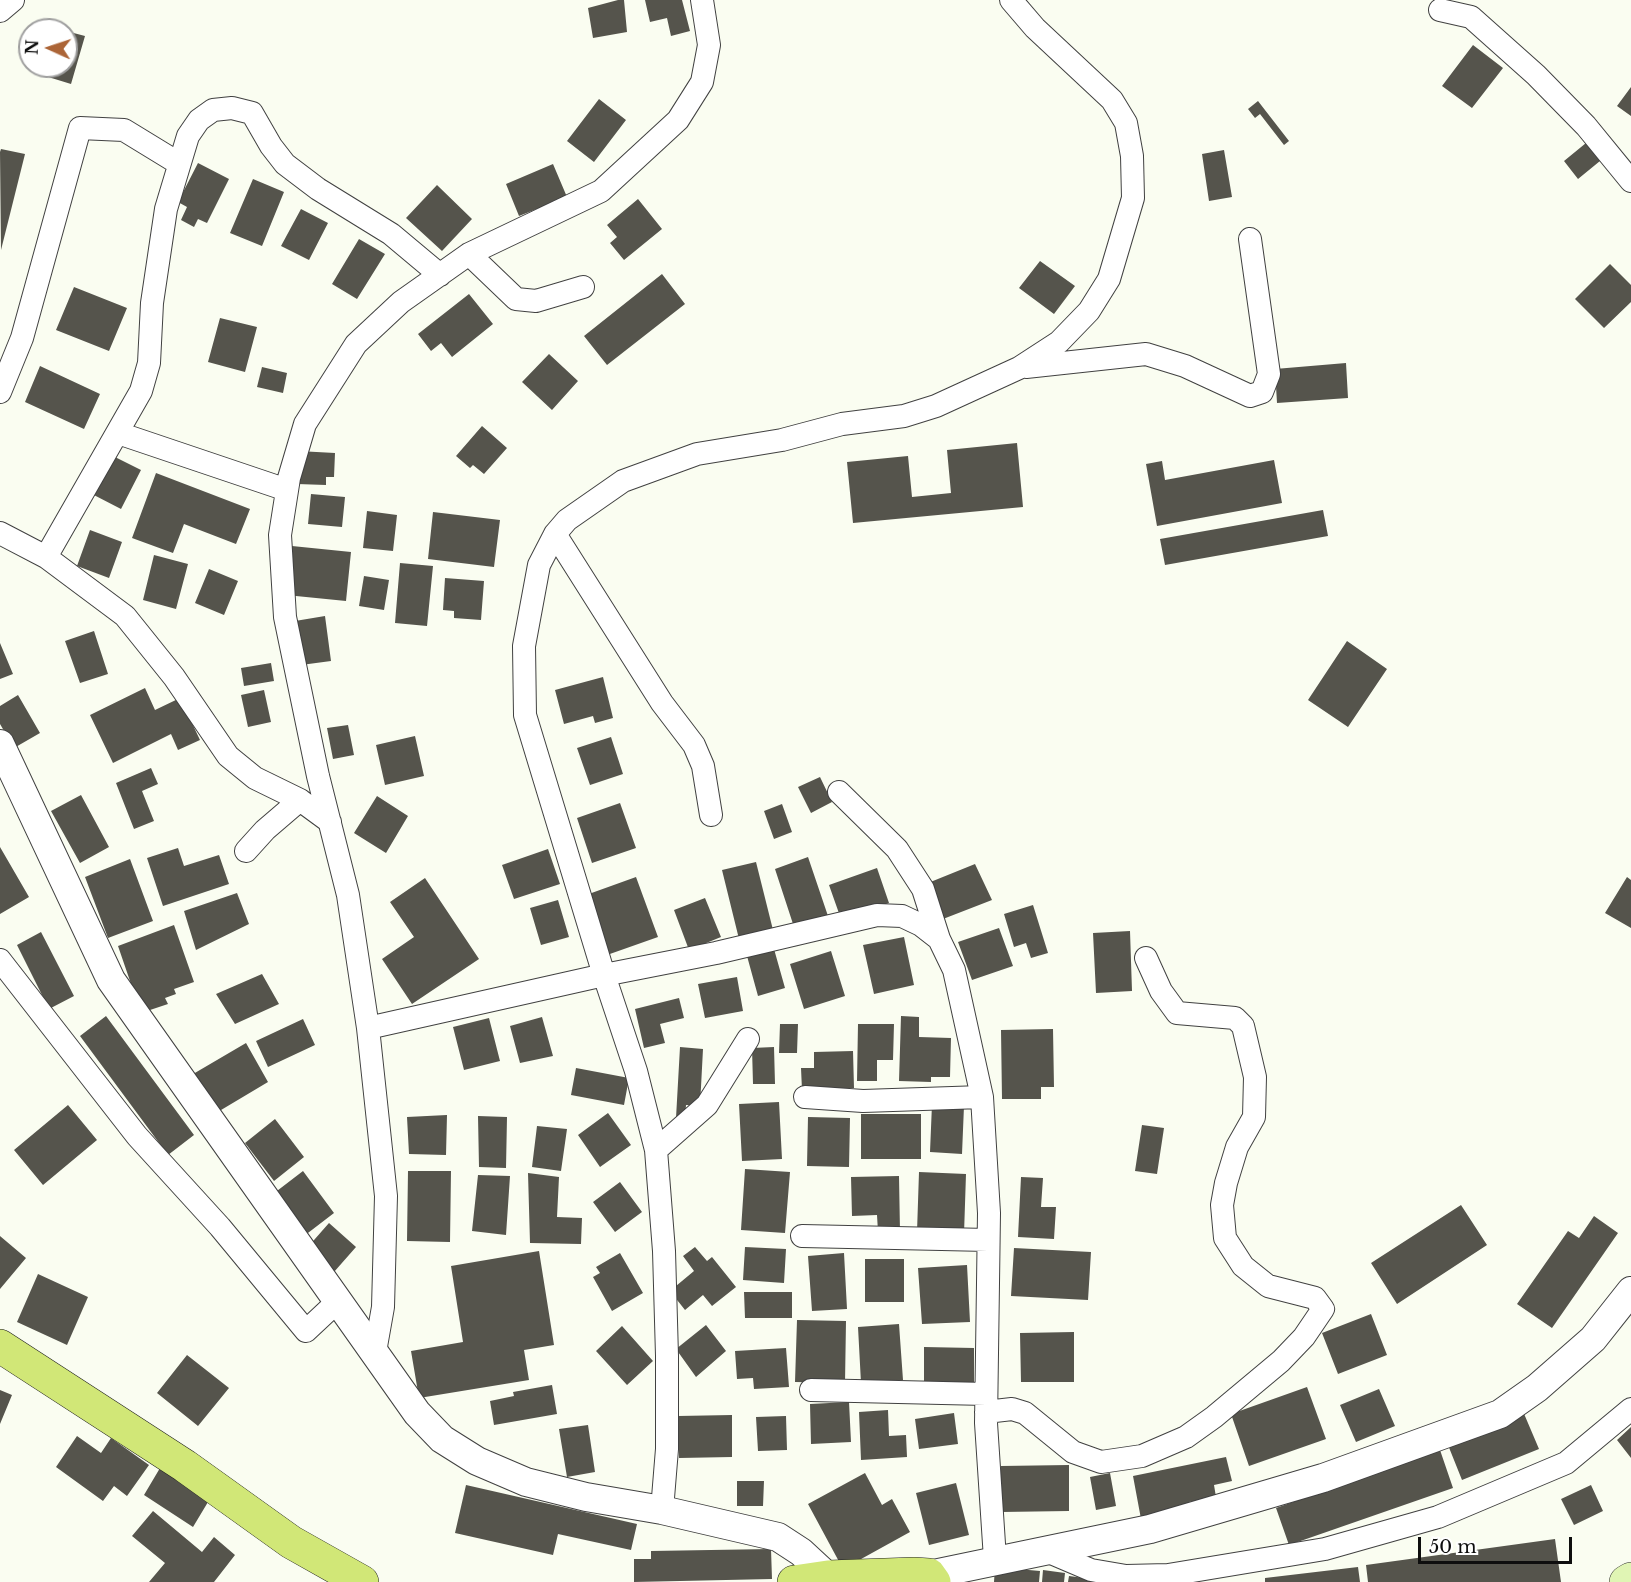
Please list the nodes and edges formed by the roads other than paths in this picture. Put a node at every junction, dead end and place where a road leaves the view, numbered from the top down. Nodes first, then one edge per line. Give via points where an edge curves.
1 (13, 0) edge
2 (702, 0) edge
3 (1011, 0) edge
4 (1440, 10) dead end
5 (0, 11) edge
6 (178, 163) junction
7 (1631, 181) edge
8 (1250, 239) dead end
9 (469, 254) junction
10 (440, 275) junction
11 (583, 287) dead end
12 (1019, 368) junction
13 (0, 392) edge
14 (118, 433) junction
15 (287, 490) junction
16 (0, 533) edge
17 (555, 534) junction
18 (46, 557) junction
19 (0, 744) edge
20 (839, 792) dead end
21 (300, 800) junction
22 (711, 815) dead end
23 (330, 822) junction
24 (246, 850) dead end
25 (939, 939) junction
26 (1146, 958) dead end
27 (0, 960) edge
28 (604, 975) junction
29 (368, 1028) junction
30 (748, 1039) dead end
31 (805, 1097) dead end
32 (982, 1097) junction
33 (656, 1150) junction
34 (802, 1236) dead end
35 (988, 1240) junction
36 (1631, 1291) edge
37 (337, 1302) junction
38 (0, 1346) edge
39 (375, 1352) junction
40 (812, 1390) dead end
41 (986, 1403) junction
42 (1631, 1409) edge
43 (662, 1510) junction
44 (1044, 1550) junction
45 (995, 1560) junction
46 (828, 1577) junction
47 (932, 1579) edge
48 (1631, 1579) edge
49 (362, 1582) edge
50 (794, 1582) edge
51 (1626, 1582) edge

1 - 5 street
2 - 9 street via 709,45 702,82 678,120 601,191
3 - 12 street via 1035,28 1112,100 1126,123 1132,156 1132,198 1110,279 1089,311 1059,342
4 - 7 street via 1470,17 1536,75 1586,126
6 - 10 street via 188,136 213,110 232,108 252,113 285,164 391,234
6 - 13 street via 124,130 80,128 22,338
6 - 14 street via 157,260 149,363 141,391
8 - 12 street via 1269,374 1262,392 1250,396 1185,366 1146,354
9 - 10 street
9 - 11 street via 516,299 536,301
10 - 15 street via 401,302 356,344 305,424
12 - 17 street via 971,392 904,416 842,424 782,440 697,454 658,466 591,501
14 - 15 street
14 - 18 street
15 - 23 street via 280,535 285,617
16 - 18 street
17 - 22 street via 640,671 694,745 703,766
17 - 28 street via 539,565 524,646 525,716
18 - 21 street via 124,616 243,771
19 - 37 street via 111,980
20 - 25 street via 897,849 923,889
21 - 23 street
21 - 24 street
23 - 29 street via 348,895
25 - 28 street via 902,916 877,915
25 - 32 street via 954,970
26 - 41 street via 1161,991 1177,1013 1235,1018 1243,1026 1255,1077 1254,1118 1237,1147 1226,1183 1222,1205 1225,1238 1243,1266 1268,1286 1316,1298 1323,1309 1281,1361 1214,1417 1186,1437 1142,1456 1101,1462 1073,1452 1025,1413
27 - 37 street via 137,1136 220,1227 306,1331
28 - 29 street
28 - 33 street via 636,1071
29 - 39 street via 386,1196 383,1307
30 - 33 street via 707,1105
31 - 32 street via 863,1101
32 - 35 street
33 - 43 street via 668,1356
34 - 35 street
35 - 41 street
36 - 44 street via 1593,1339 1500,1414 1323,1478 1150,1529
37 - 39 street
38 - 49 main road via 185,1466 291,1542
39 - 43 street via 417,1413 442,1439 477,1461 526,1482
40 - 41 street
41 - 45 street
42 - 44 street via 1566,1463 1438,1517 1324,1549 1168,1575 1126,1576 1091,1570
43 - 46 street via 778,1537
44 - 45 street
45 - 47 street
46 - 47 main road
46 - 50 main road
48 - 51 main road

